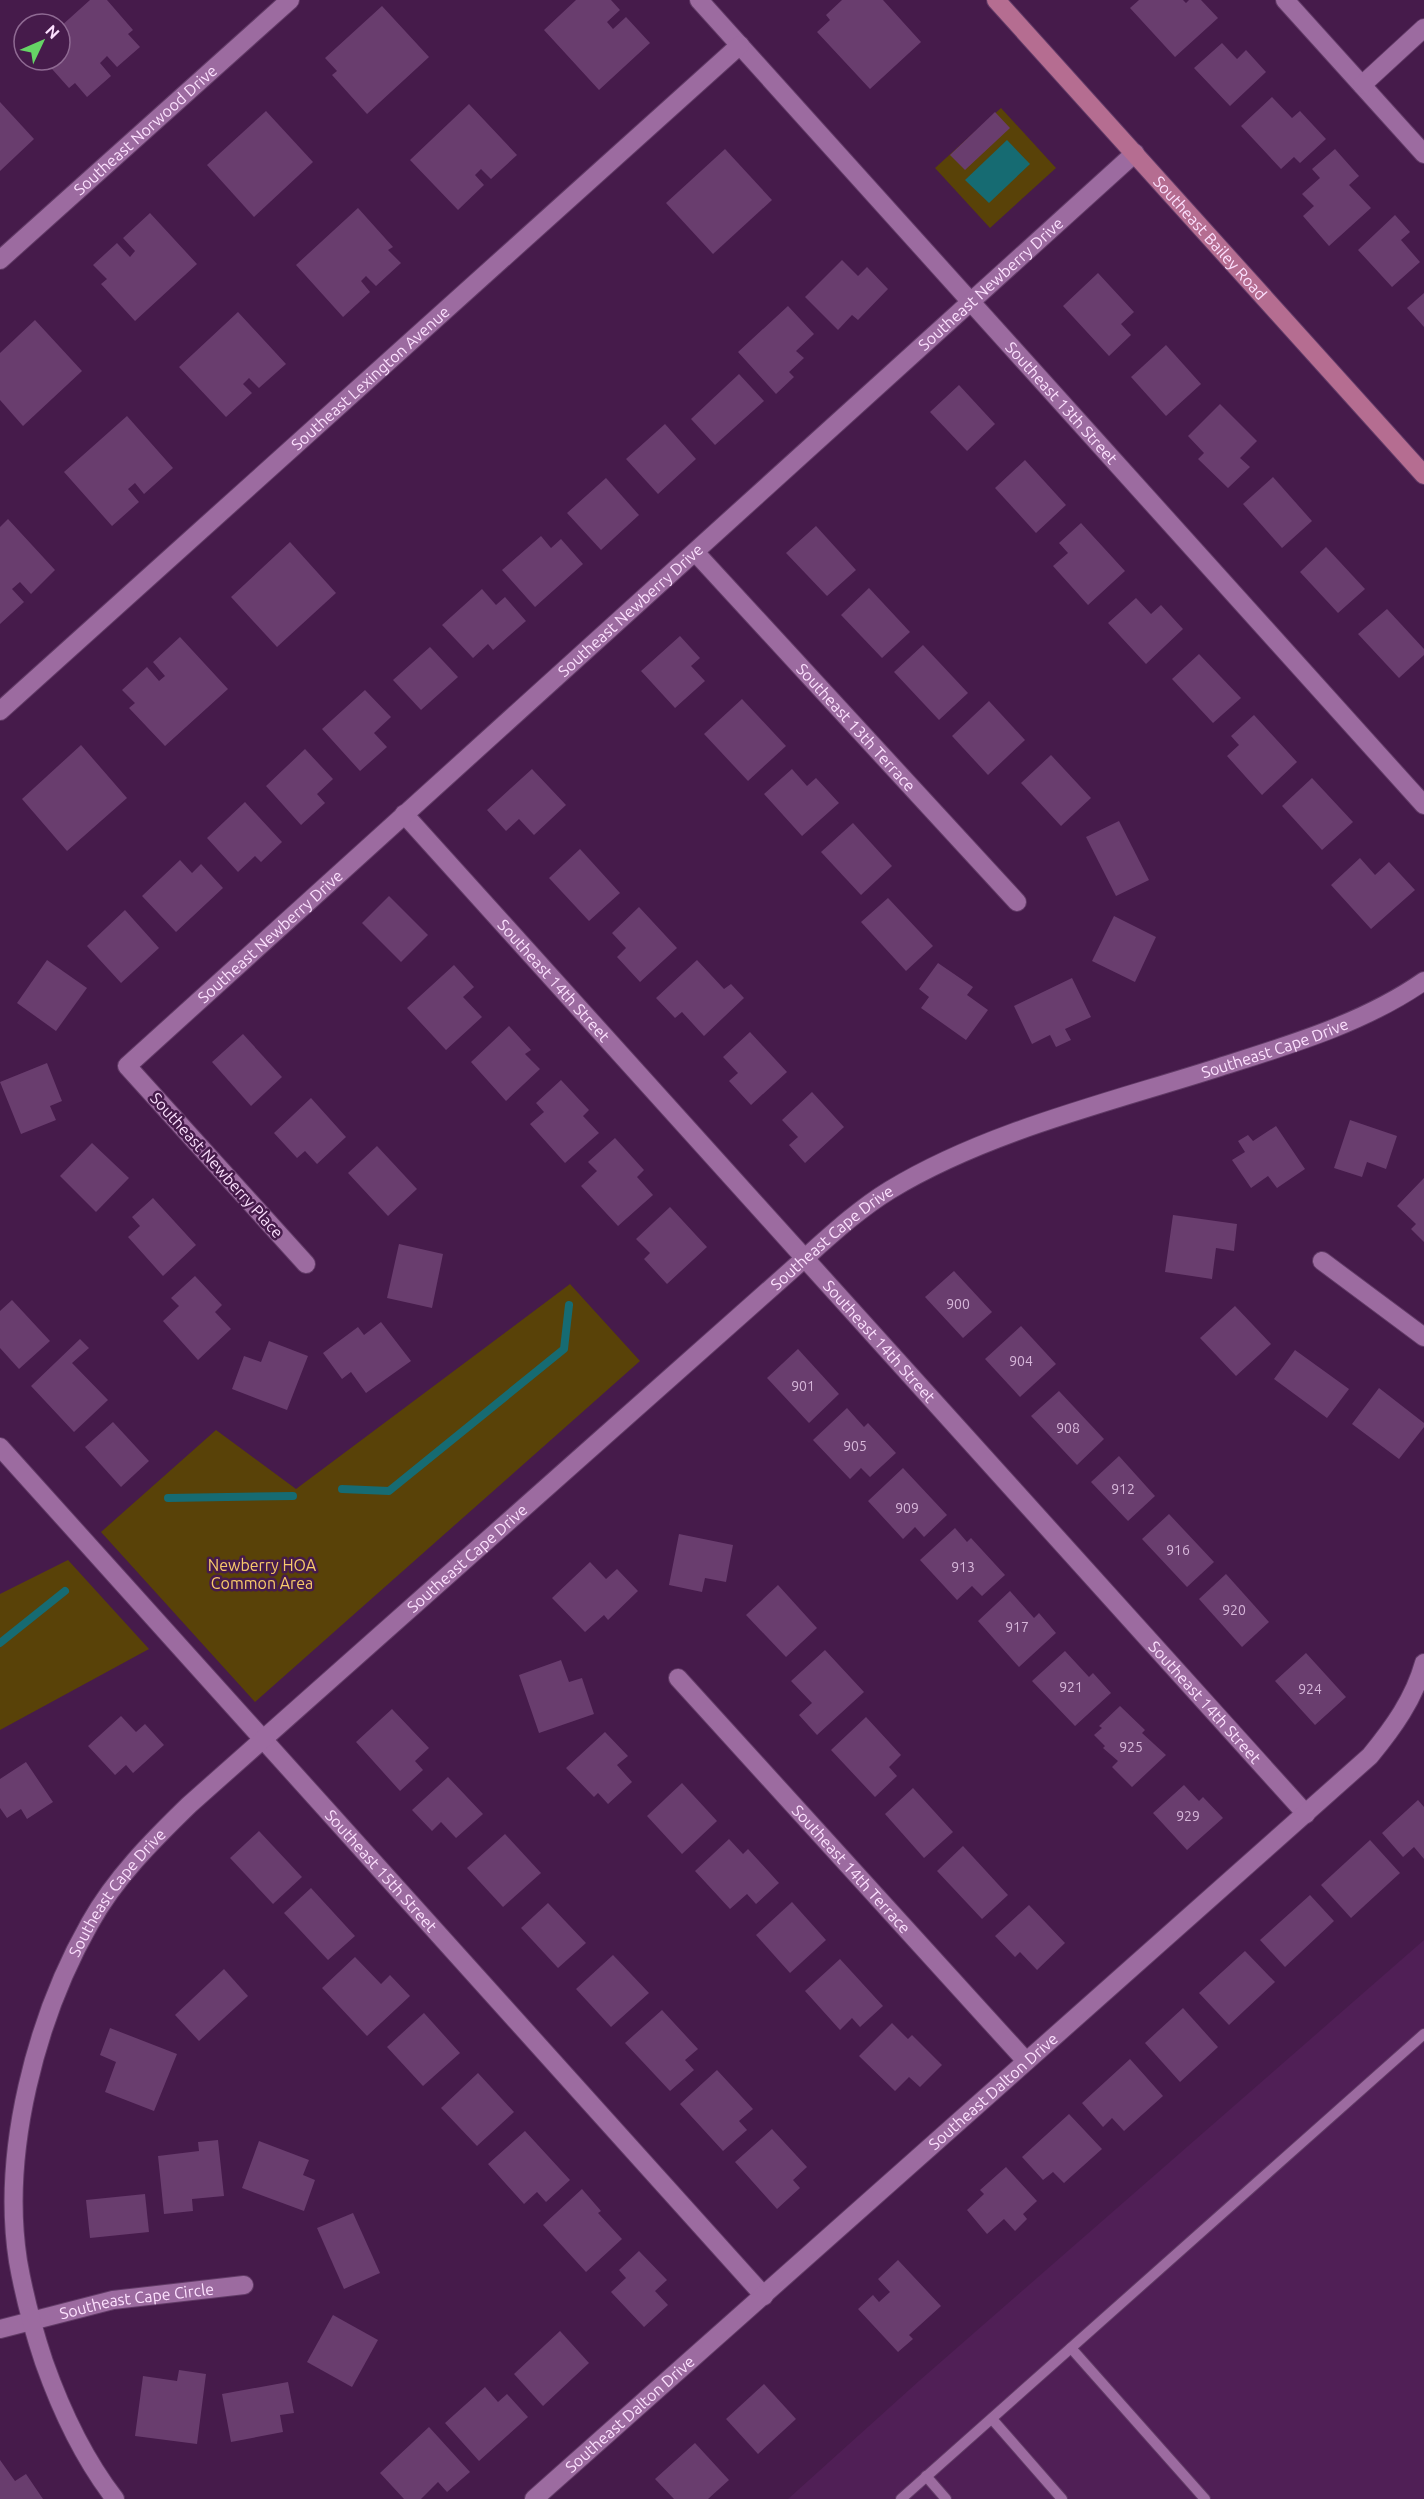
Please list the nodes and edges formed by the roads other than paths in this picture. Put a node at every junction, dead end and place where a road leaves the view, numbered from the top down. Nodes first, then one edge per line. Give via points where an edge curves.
1 (290, 0) edge
2 (699, 0) edge
3 (996, 0) edge
4 (1285, 0) edge
5 (1424, 28) edge
6 (740, 45) junction
7 (1362, 85) junction
8 (1135, 153) junction
9 (1424, 154) edge
10 (0, 260) edge
11 (971, 302) junction
12 (1424, 475) edge
13 (695, 552) junction
14 (0, 711) edge
15 (1424, 805) edge
16 (404, 814) junction
17 (1017, 902) dead end
18 (1424, 981) edge
19 (127, 1065) joint
20 (805, 1258) junction
21 (1322, 1261) dead end
22 (306, 1264) dead end
23 (1424, 1337) edge
24 (0, 1447) edge
25 (1424, 1664) edge
26 (678, 1678) dead end
27 (263, 1739) junction
28 (1306, 1814) junction
29 (1424, 2034) edge
30 (1026, 2061) junction
31 (244, 2285) dead end
32 (764, 2296) junction
33 (31, 2322) junction
34 (0, 2329) edge
35 (1071, 2348) junction
36 (992, 2419) junction
37 (927, 2476) junction
38 (115, 2499) edge
39 (534, 2499) edge
40 (901, 2499) edge
41 (946, 2499) edge
42 (1062, 2499) edge
43 (1205, 2499) edge

1 - 10 street, Southeast Norwood Drive
2 - 6 street, Southeast 13th Street
3 - 8 main road, Southeast Bailey Road
4 - 7 street
5 - 7 street
6 - 11 street, Southeast 13th Street
6 - 14 street, Southeast Lexington Avenue
7 - 9 street
8 - 11 street, Southeast Newberry Drive
8 - 12 main road, Southeast Bailey Road
11 - 13 street, Southeast Newberry Drive
11 - 15 street, Southeast 13th Street
13 - 16 street, Southeast Newberry Drive
13 - 17 street, Southeast 13th Terrace
16 - 19 street, Southeast Newberry Drive
16 - 20 street, Southeast 14th Street
18 - 20 street, Southeast Cape Drive via 1405,995 1286,1046 993,1139 888,1191
19 - 22 street, Southeast Newberry Place
20 - 27 street, Southeast Cape Drive
20 - 28 street, Southeast 14th Street
21 - 23 street
24 - 27 street, Southeast 15th Street
25 - 28 street, Southeast Dalton Drive via 1410,1698 1370,1756
26 - 30 street, Southeast 14th Terrace
27 - 32 street, Southeast 15th Street
27 - 33 street, Southeast Cape Drive via 154,1839 121,1878 90,1923 51,2008 26,2090 18,2145 18,2259
28 - 30 street, Southeast Dalton Drive
29 - 35 lane
30 - 32 street, Southeast Dalton Drive
31 - 33 street, Southeast Cape Circle via 113,2300
32 - 39 street, Southeast Dalton Drive
33 - 34 street, Southeast Cape Circle
33 - 38 street, Southeast Cape Drive via 54,2391 80,2444
35 - 36 lane
35 - 43 lane
36 - 37 lane
36 - 42 lane
37 - 40 lane
37 - 41 lane

